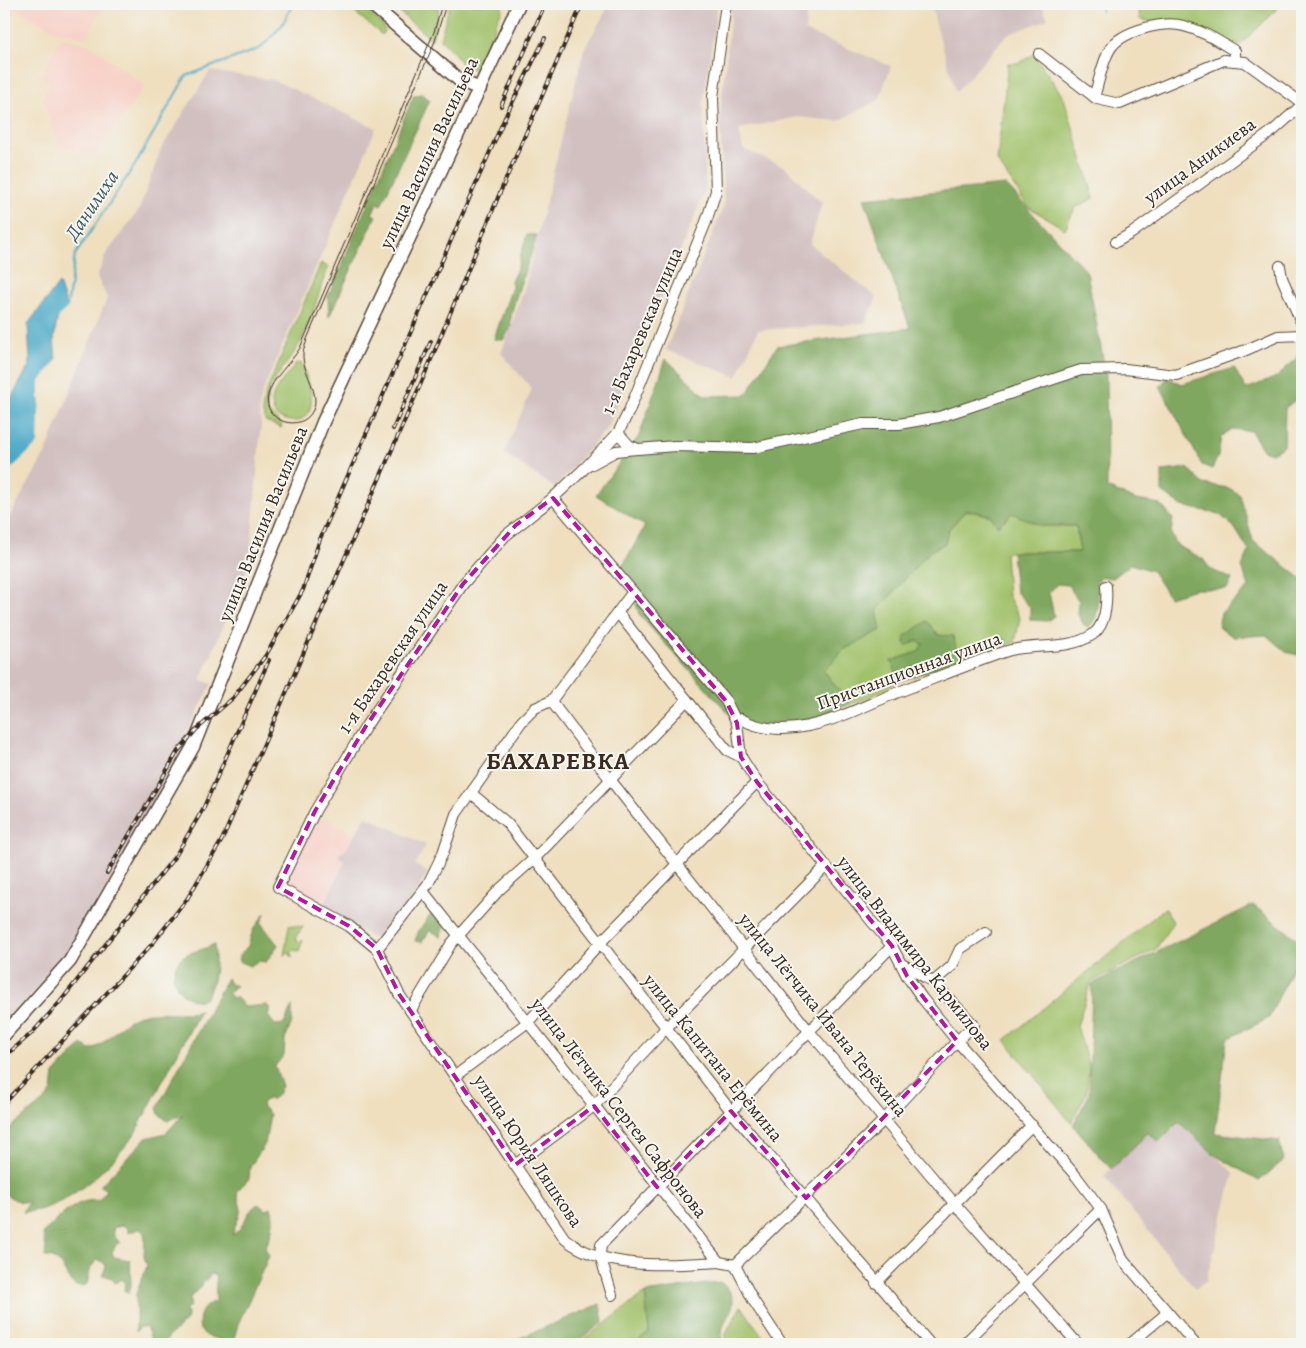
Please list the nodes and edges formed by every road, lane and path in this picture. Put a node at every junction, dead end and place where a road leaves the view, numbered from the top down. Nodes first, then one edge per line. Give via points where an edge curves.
1 (371, 4) edge
2 (519, 4) edge
3 (726, 4) edge
4 (1039, 54) dead end
5 (1235, 61) junction
6 (480, 89) junction
7 (1094, 97) junction
8 (1302, 101) edge
9 (1116, 242) dead end
10 (1280, 266) dead end
11 (1302, 324) edge
12 (1302, 335) edge
13 (618, 432) junction
14 (638, 449) junction
15 (585, 468) junction
16 (553, 498) junction
17 (1106, 586) dead end
18 (632, 593) junction
19 (618, 613) junction
20 (687, 700) junction
21 (551, 701) junction
22 (737, 723) junction
23 (741, 757) junction
24 (609, 778) junction
25 (757, 782) junction
26 (471, 794) junction
27 (536, 857) junction
28 (678, 864) junction
29 (826, 866) junction
30 (424, 891) junction
31 (986, 932) dead end
32 (459, 935) junction
33 (599, 944) junction
34 (892, 946) junction
35 (744, 948) junction
36 (377, 949) junction
37 (902, 964) junction
38 (933, 982) junction
39 (411, 1010) junction
40 (528, 1022) junction
41 (666, 1028) junction
42 (809, 1031) junction
43 (4, 1035) edge
44 (957, 1041) junction
45 (455, 1076) junction
46 (594, 1106) junction
47 (731, 1111) junction
48 (885, 1119) junction
49 (1032, 1125) junction
50 (515, 1165) junction
51 (657, 1187) junction
52 (806, 1198) junction
53 (955, 1204) junction
54 (1101, 1209) junction
55 (600, 1255) junction
56 (719, 1262) junction
57 (735, 1265) junction
58 (876, 1283) junction
59 (1024, 1284) junction
60 (612, 1295) dead end
61 (1167, 1313) junction
62 (782, 1344) edge
63 (930, 1344) edge
64 (964, 1344) edge
65 (1078, 1344) edge
66 (1130, 1344) edge
67 (1194, 1344) edge

1 - 6 main road via 459,80
2 - 6 main road, улица Василия Васильева
3 - 13 street, 1-я Бахаревская улица via 713,97 716,191
4 - 7 street
5 - 7 street via 1224,60 1120,104
5 - 7 street via 1235,51 1207,34 1181,25 1142,28 1120,38 1110,50
5 - 8 street via 1245,62
6 - 43 main road, улица Василия Васильева via 324,422 193,746 70,961
8 - 9 street, улица Аникиева via 1274,130
10 - 11 street
12 - 14 street via 1278,336 1176,375 1156,371 1080,370 939,417 898,424 863,424 754,448 675,446
13 - 14 street via 629,445
13 - 15 street, 1-я Бахаревская улица
14 - 15 street via 616,451
15 - 16 street, 1-я Бахаревская улица
16 - 18 street
16 - 36 street, 1-я Бахаревская улица via 505,536 450,602 334,779 278,887 344,923
17 - 22 street, Пристанционная улица via 1107,602 1102,624 1094,634 1074,643 1009,651 832,721 776,728 756,727 741,719
18 - 19 street
18 - 22 street via 726,701
19 - 20 street, улица Владимира Кармилова
19 - 21 street
20 - 23 street, улица Владимира Кармилова via 727,750
20 - 24 street
21 - 24 street, улица Лётчика Ивана Терёхина
21 - 26 street via 540,704 526,717
22 - 23 street
23 - 25 street, улица Владимира Кармилова
24 - 27 street
24 - 28 street, улица Лётчика Ивана Терёхина
25 - 28 street
25 - 29 street, улица Владимира Кармилова
26 - 27 street, улица Капитана Ерёмина via 501,816
26 - 30 street via 453,820 439,863
27 - 32 street via 500,889
27 - 33 street, улица Капитана Ерёмина
28 - 33 street
28 - 35 street, улица Лётчика Ивана Терёхина
29 - 34 street, улица Владимира Кармилова
29 - 35 street
30 - 32 street, улица Лётчика Сергея Сафронова
30 - 36 street
31 - 38 street via 960,949 952,966
32 - 39 street
32 - 40 street, улица Лётчика Сергея Сафронова
33 - 40 street
33 - 41 street, улица Капитана Ерёмина
34 - 37 street, улица Владимира Кармилова
34 - 42 street
35 - 41 street
35 - 42 street, улица Лётчика Ивана Терёхина
36 - 39 street, улица Юрия Ляшкова via 392,982
37 - 38 street
37 - 44 street, улица Владимира Кармилова via 922,998
38 - 44 street via 974,1026
39 - 45 street, улица Юрия Ляшкова
40 - 45 street
40 - 46 street, улица Лётчика Сергея Сафронова
41 - 46 street
41 - 47 street, улица Капитана Ерёмина
42 - 47 street
42 - 48 street, улица Лётчика Ивана Терёхина
44 - 48 street
44 - 49 street, улица Владимира Кармилова
45 - 50 street, улица Юрия Ляшкова
46 - 50 street
46 - 51 street, улица Лётчика Сергея Сафронова
47 - 51 street
47 - 52 street, улица Капитана Ерёмина
48 - 52 street
48 - 53 street, улица Лётчика Ивана Терёхина
49 - 53 street
49 - 54 street, улица Владимира Кармилова
50 - 55 street, улица Юрия Ляшкова via 565,1239 578,1248
51 - 55 street via 601,1245
51 - 56 street, улица Лётчика Сергея Сафронова
52 - 57 street
52 - 58 street, улица Капитана Ерёмина
53 - 58 street
53 - 59 street, улица Лётчика Ивана Терёхина
54 - 59 street
54 - 61 street, улица Владимира Кармилова via 1123,1260
55 - 56 street, улица Юрия Ляшкова via 651,1266
55 - 60 street
56 - 57 street
57 - 62 street
58 - 63 street, улица Капитана Ерёмина
59 - 64 street
59 - 65 street, улица Лётчика Ивана Терёхина
61 - 66 street
61 - 67 street, улица Владимира Кармилова

